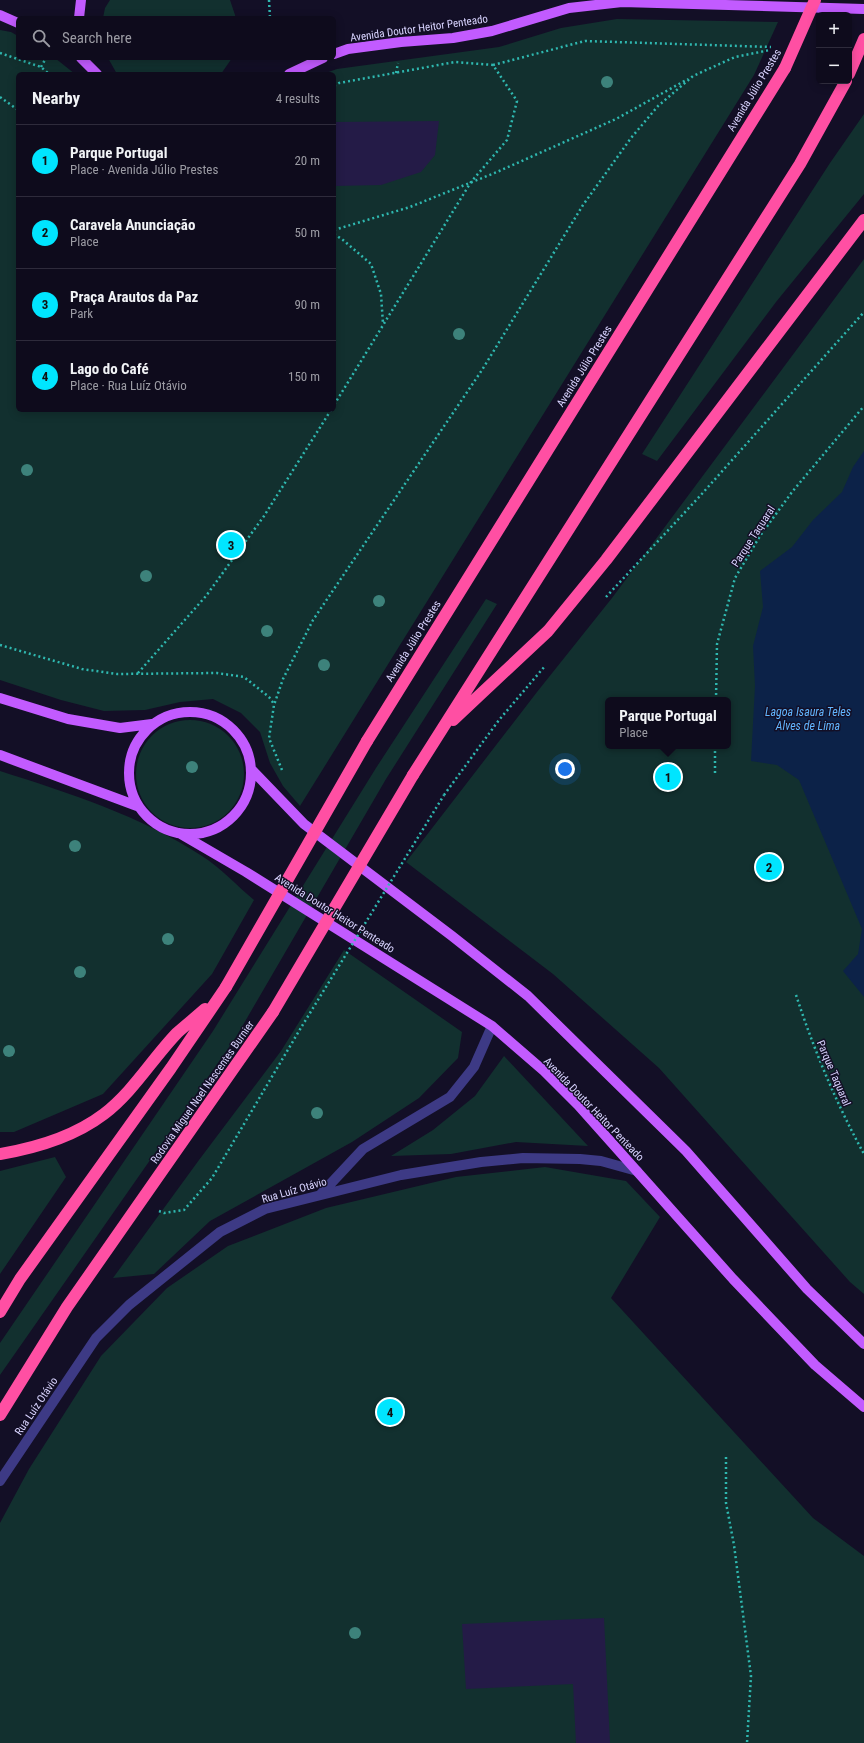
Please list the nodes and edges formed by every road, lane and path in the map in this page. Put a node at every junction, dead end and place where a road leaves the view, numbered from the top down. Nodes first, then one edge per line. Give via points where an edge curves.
1 (81, 0) edge
2 (269, 0) edge
3 (815, 0) edge
4 (864, 9) edge
5 (0, 15) edge
6 (79, 16) edge
7 (270, 16) edge
8 (16, 22) edge
9 (864, 39) edge
10 (0, 52) edge
11 (336, 53) edge
12 (16, 58) edge
13 (22, 60) edge
14 (45, 60) edge
15 (83, 60) edge
16 (319, 60) edge
17 (493, 65) junction
18 (41, 67) junction
19 (852, 68) edge
20 (47, 72) edge
21 (95, 72) edge
22 (293, 72) edge
23 (693, 76) junction
24 (845, 84) edge
25 (336, 85) edge
26 (0, 97) edge
27 (16, 109) edge
28 (471, 182) junction
29 (864, 220) edge
30 (336, 229) edge
31 (336, 235) edge
32 (864, 312) edge
33 (383, 325) junction
34 (336, 402) edge
35 (864, 406) edge
36 (330, 412) edge
37 (603, 600) dead end
38 (0, 646) edge
39 (546, 665) dead end
40 (138, 673) junction
41 (716, 697) edge
42 (0, 698) edge
43 (274, 705) junction
44 (152, 724) junction
45 (441, 732) junction
46 (715, 749) edge
47 (0, 755) edge
48 (251, 769) junction
49 (284, 774) dead end
50 (715, 775) dead end
51 (137, 806) junction
52 (179, 833) junction
53 (796, 995) dead end
54 (217, 1000) junction
55 (492, 1026) junction
56 (0, 1154) edge
57 (864, 1154) edge
58 (638, 1171) junction
59 (321, 1194) junction
60 (140, 1202) junction
61 (0, 1312) edge
62 (864, 1344) edge
63 (864, 1407) edge
64 (0, 1415) edge
65 (726, 1457) dead end
66 (0, 1481) edge
67 (747, 1743) edge

1 - 6 main road
2 - 7 path
3 - 54 highway, Avenida Júlio Prestes, bridge via 785,68 367,741
4 - 11 main road, Avenida Doutor Heitor Penteado via 622,2 569,8 492,31 453,38 401,42
5 - 8 main road
9 - 19 highway
10 - 12 path
13 - 18 path
14 - 18 path
15 - 21 main road
16 - 22 main road
17 - 23 path via 585,41 777,48 735,57
17 - 25 path via 455,62
17 - 28 path via 517,100 507,140
18 - 20 path
23 - 28 path via 616,119
23 - 43 path via 658,106 584,205 482,370 313,620 283,679
24 - 45 highway via 800,164
26 - 27 path
28 - 30 path via 410,207
28 - 33 path
29 - 45 highway via 606,560 548,631
31 - 33 path via 371,264 381,294
32 - 37 path via 700,496
33 - 34 path
35 - 41 path, Parque Taquaral via 792,492 760,536 735,578 717,644
36 - 40 path via 242,547 206,596
38 - 40 path via 82,669 117,674
39 - 60 path, bridge via 500,720 444,795 212,1178 184,1210 164,1213
40 - 43 path via 217,673 244,677 270,698
42 - 44 main road via 68,719 112,727
43 - 49 path via 269,738
44 - 48 main road via 168,716 187,712 212,716 237,734 247,750
44 - 51 main road via 139,738 131,754 128,771 130,790
45 - 60 highway, Rodovia Miguel Noel Nascentes Burnier, bridge via 273,1012
46 - 50 path
47 - 51 main road
48 - 52 main road via 249,790 240,808 226,823 207,832 186,835
48 - 62 main road via 304,824 528,996 686,1151 802,1284
51 - 52 main road via 150,820 166,830
52 - 55 main road, Avenida Doutor Heitor Penteado
53 - 57 path, Parque Taquaral via 832,1090
54 - 56 highway via 178,1033 125,1094 104,1114 71,1134 24,1150
54 - 61 highway via 25,1272
55 - 58 main road, Avenida Doutor Heitor Penteado via 544,1071
55 - 59 street via 474,1067 450,1097 363,1149
58 - 59 street, Rua Luíz Otávio via 595,1160 523,1158 432,1170
58 - 63 main road, Avenida Doutor Heitor Penteado via 733,1279 814,1365
59 - 66 street, Rua Luíz Otávio via 265,1209 220,1232 129,1305 96,1338
60 - 64 highway, Rodovia Miguel Noel Nascentes Burnier via 67,1307
65 - 67 path via 726,1503 752,1676

